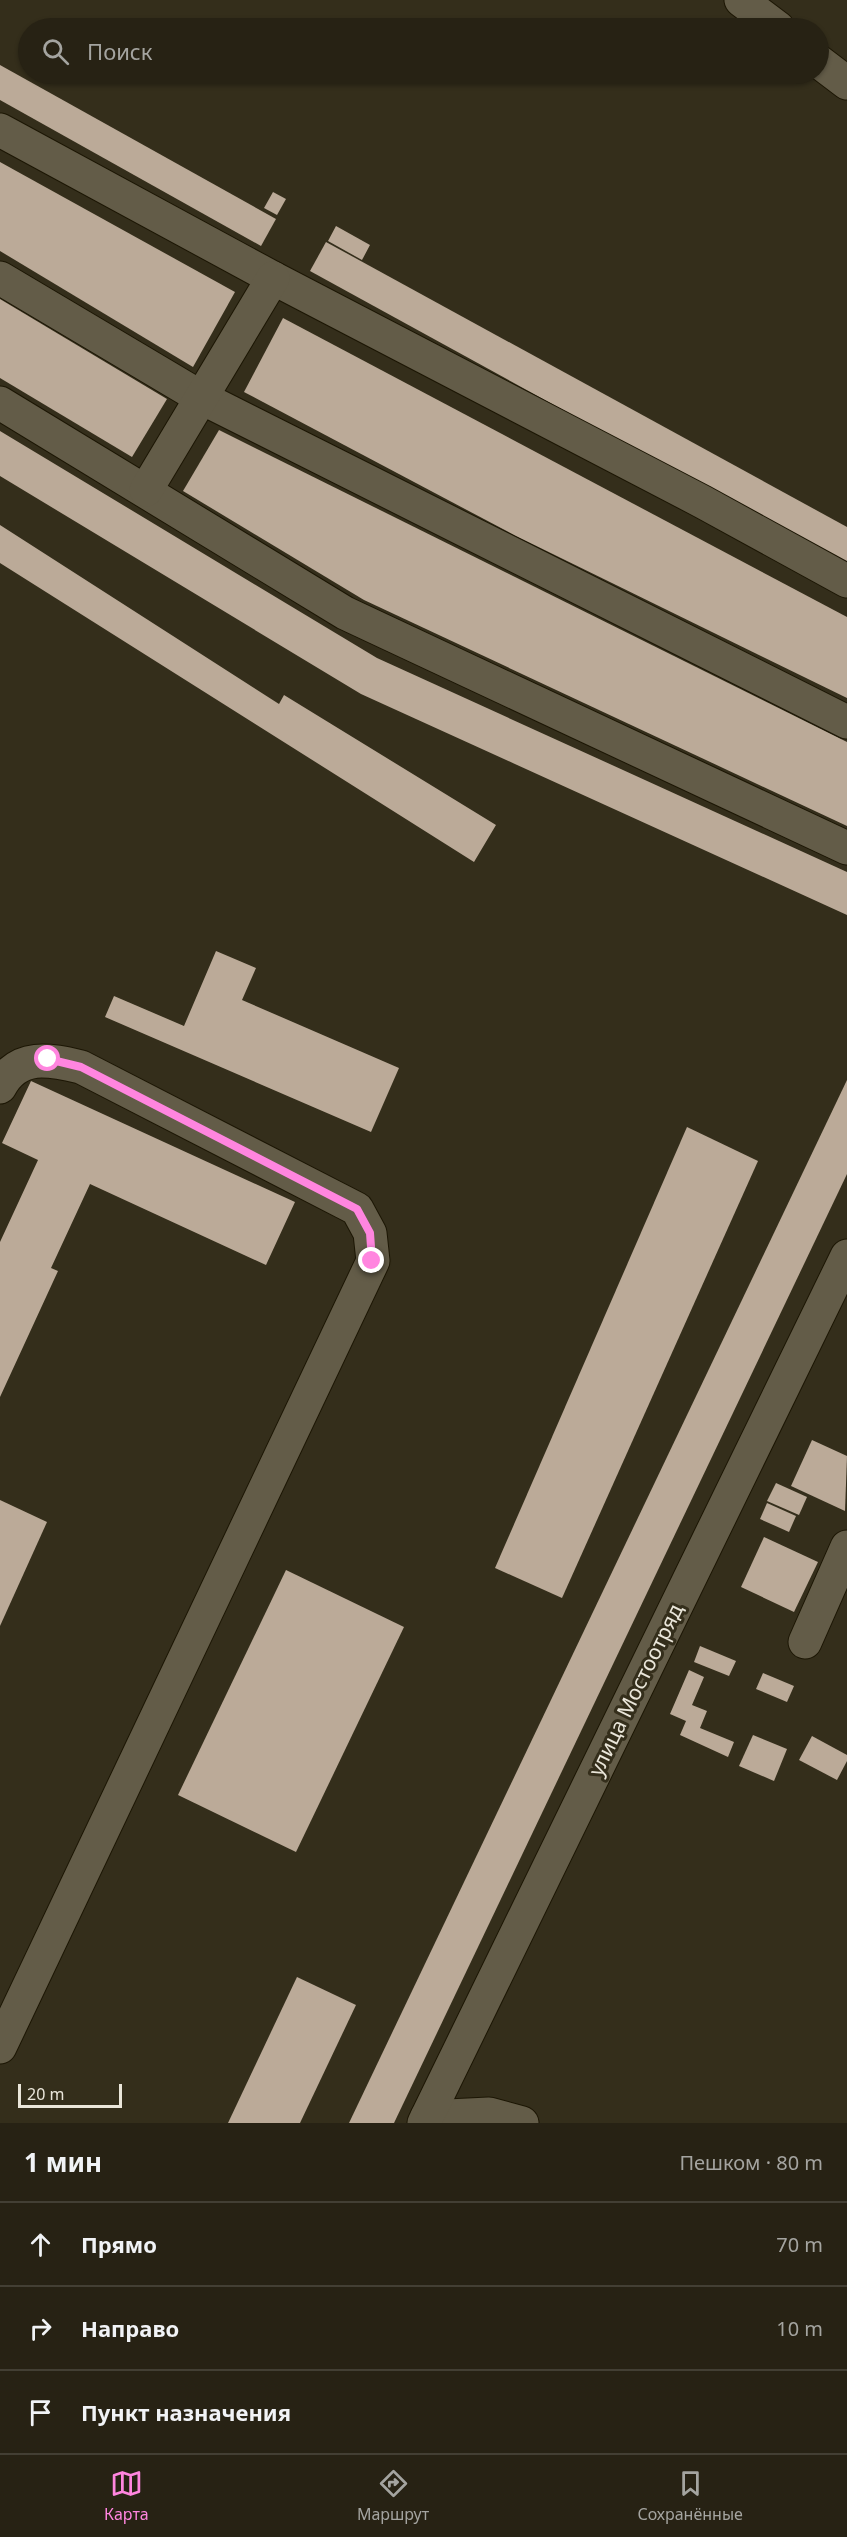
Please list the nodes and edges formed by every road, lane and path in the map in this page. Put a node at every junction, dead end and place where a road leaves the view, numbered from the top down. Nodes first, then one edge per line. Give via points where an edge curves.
1 (741, 0) edge
2 (765, 18) edge
3 (829, 69) edge
4 (847, 83) edge
5 (0, 130) edge
6 (0, 278) edge
7 (273, 278) junction
8 (202, 398) junction
9 (0, 403) edge
10 (146, 490) junction
11 (847, 581) edge
12 (847, 722) edge
13 (847, 848) edge
14 (0, 1087) edge
15 (847, 1256) edge
16 (847, 1547) edge
17 (805, 1642) dead end
18 (0, 2047) edge
19 (426, 2120) edge
20 (522, 2123) edge

1 - 2 street
3 - 4 street
5 - 7 street
6 - 8 street
7 - 8 street
7 - 11 street via 704,502
8 - 10 street
8 - 12 street
9 - 10 street
10 - 13 street via 345,613
14 - 18 street via 5,1078 26,1063 48,1059 81,1067 357,1209 370,1233 372,1261
15 - 19 street, улица Мостоотряд
16 - 17 street
19 - 20 street via 489,2114

